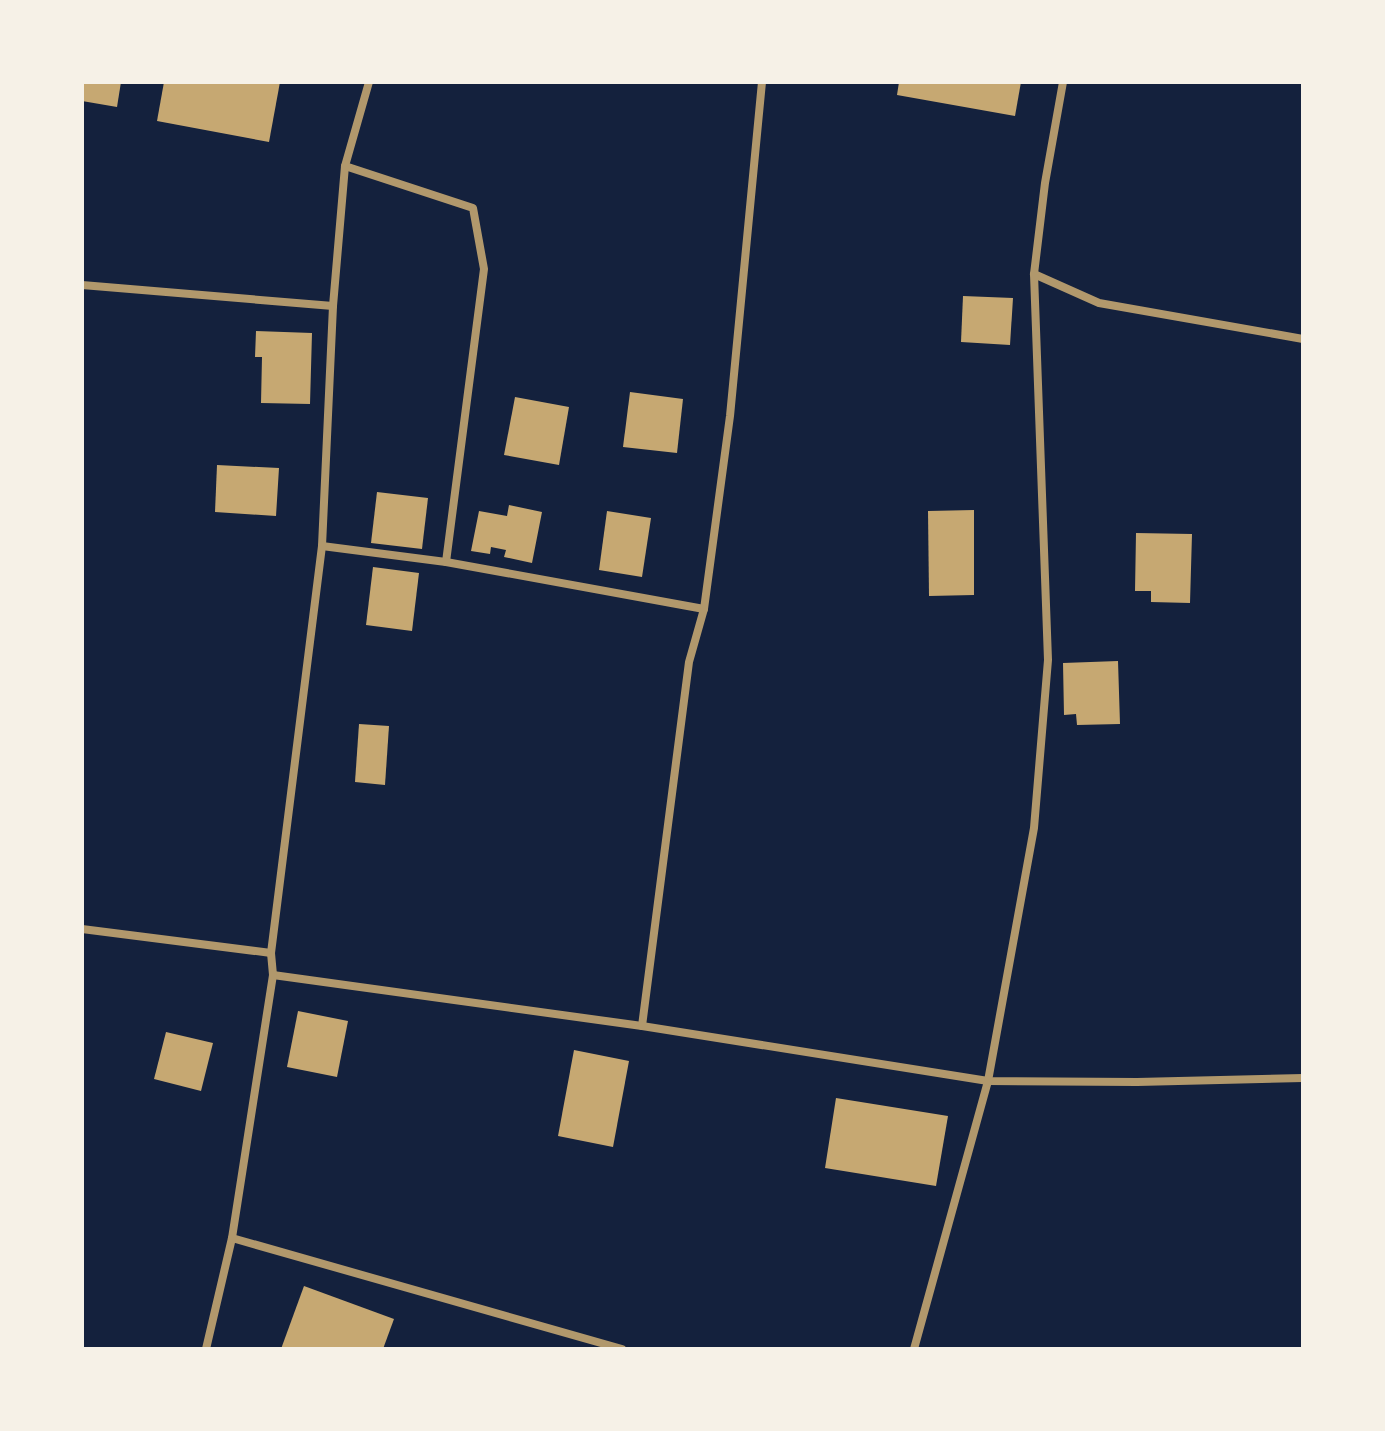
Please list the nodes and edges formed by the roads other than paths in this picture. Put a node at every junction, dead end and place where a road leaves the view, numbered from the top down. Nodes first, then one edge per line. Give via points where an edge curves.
1 (369, 82) edge
2 (762, 82) edge
3 (1063, 82) edge
4 (345, 166) junction
5 (1034, 274) junction
6 (82, 285) edge
7 (333, 306) junction
8 (1303, 339) edge
9 (322, 546) junction
10 (446, 562) junction
11 (704, 609) junction
12 (82, 929) edge
13 (271, 953) junction
14 (273, 975) junction
15 (642, 1026) junction
16 (1303, 1078) edge
17 (988, 1081) junction
18 (232, 1238) junction
19 (206, 1349) edge
20 (622, 1349) edge
21 (914, 1349) edge

1 - 4 street
2 - 11 street via 730,416
3 - 5 street
4 - 7 street
4 - 10 street via 473,208 484,269
5 - 8 street via 1099,303
5 - 17 street via 1048,660 1034,828
6 - 7 street
7 - 9 street
9 - 10 street
9 - 13 street
10 - 11 street
11 - 15 street via 689,662
12 - 13 street
13 - 14 street
14 - 15 street
14 - 18 street
15 - 17 street
16 - 17 street
17 - 21 street
18 - 19 street
18 - 20 street

